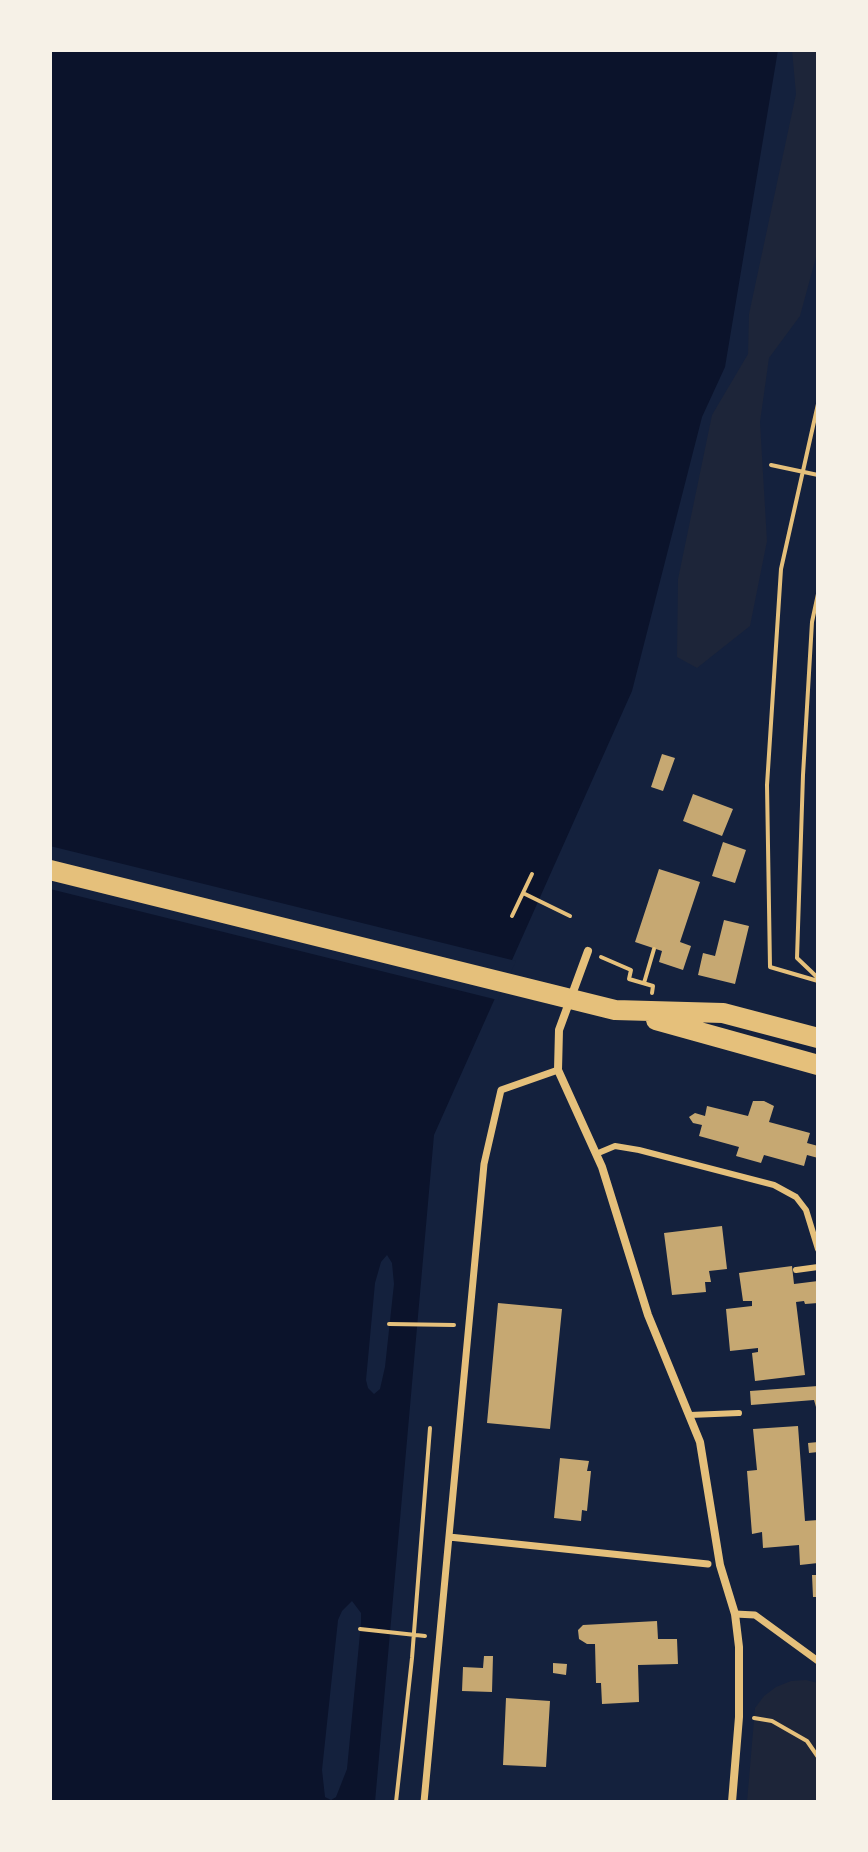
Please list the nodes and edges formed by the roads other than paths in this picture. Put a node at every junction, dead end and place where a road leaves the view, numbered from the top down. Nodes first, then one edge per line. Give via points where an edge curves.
1 (50, 870) edge
2 (588, 951) road end
3 (608, 1008) junction
4 (818, 1038) edge
5 (818, 1065) edge
6 (558, 1070) junction
7 (596, 1154) junction
8 (818, 1249) edge
9 (818, 1267) edge
10 (796, 1270) dead end
11 (739, 1413) dead end
12 (690, 1415) junction
13 (449, 1537) junction
14 (708, 1564) dead end
15 (735, 1614) junction
16 (818, 1661) edge
17 (424, 1802) edge
18 (732, 1802) edge

1 - 3 main road
2 - 6 street via 559,1030
3 - 4 main road via 723,1013
3 - 5 main road
6 - 7 street
6 - 13 street via 501,1090 484,1164
7 - 8 lane via 615,1146 639,1150 774,1185 796,1197 806,1210
7 - 12 street via 648,1315
9 - 10 lane
11 - 12 lane
12 - 15 street via 705,1463 720,1565
13 - 14 street
13 - 17 street
15 - 16 street via 755,1615
15 - 18 street via 740,1703

